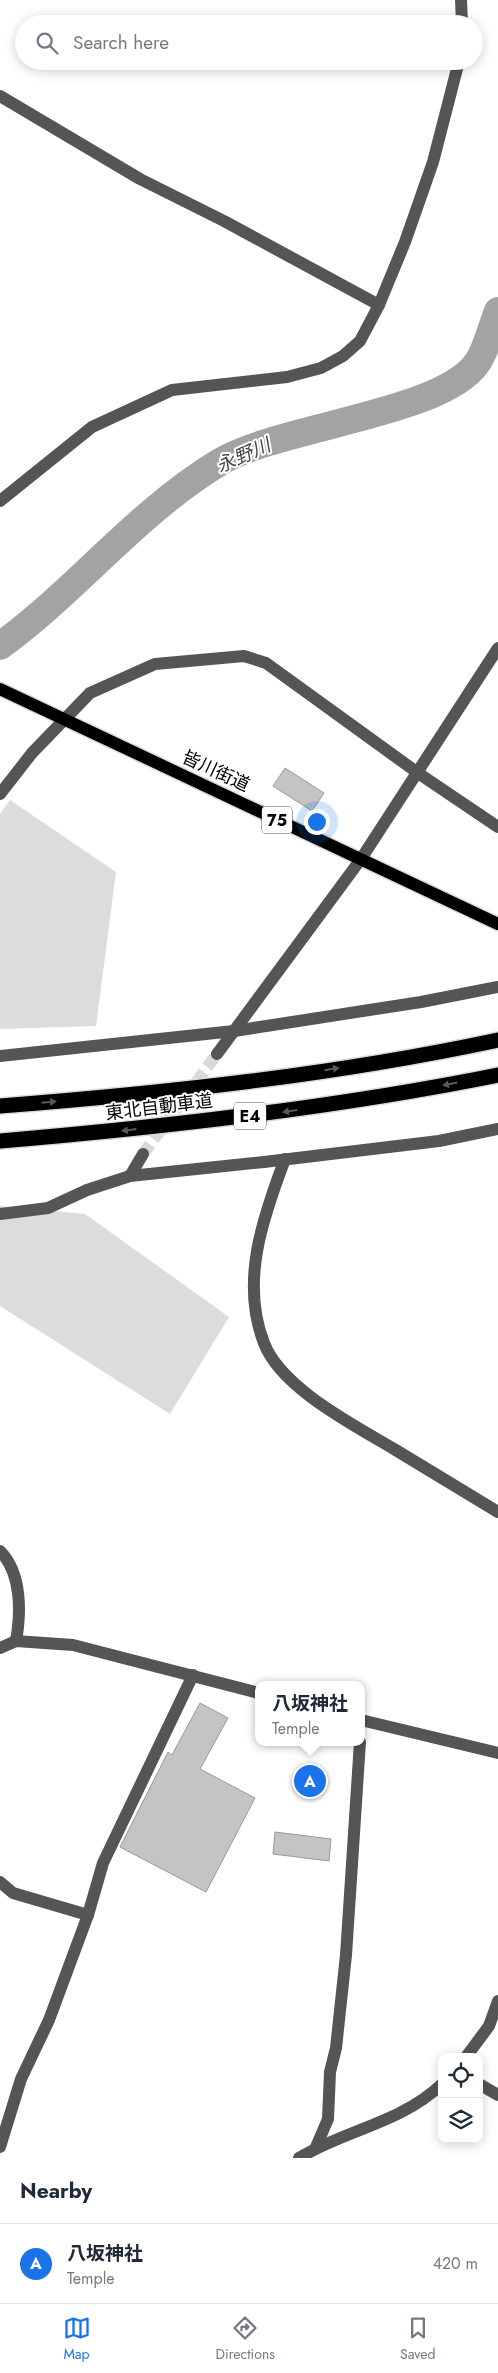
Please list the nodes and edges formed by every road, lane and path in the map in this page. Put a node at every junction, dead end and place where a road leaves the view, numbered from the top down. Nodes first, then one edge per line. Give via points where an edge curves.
1 (461, 0) edge
2 (462, 15) edge
3 (457, 70) edge
4 (0, 96) edge
5 (379, 305) junction
6 (0, 501) edge
7 (498, 648) edge
8 (0, 689) edge
9 (60, 718) junction
10 (418, 773) junction
11 (0, 794) edge
12 (498, 827) edge
13 (361, 859) junction
14 (498, 924) edge
15 (498, 987) edge
16 (234, 1031) junction
17 (498, 1040) edge
18 (217, 1054) tunnel mouth
19 (0, 1056) edge
20 (498, 1075) edge
21 (0, 1106) edge
22 (498, 1129) edge
23 (0, 1141) edge
24 (143, 1154) tunnel mouth
25 (285, 1159) junction
26 (130, 1176) junction
27 (0, 1214) edge
28 (498, 1512) edge
29 (0, 1550) edge
30 (16, 1641) junction
31 (0, 1648) edge
32 (193, 1675) junction
33 (255, 1692) edge
34 (365, 1721) edge
35 (360, 1746) edge
36 (498, 1753) edge
37 (0, 1882) edge
38 (88, 1915) junction
39 (498, 2001) edge
40 (469, 2053) edge
41 (483, 2086) edge
42 (438, 2087) edge
43 (498, 2095) edge
44 (0, 2147) edge
45 (316, 2148) junction
46 (299, 2158) edge

1 - 2 street
3 - 5 street via 433,162
4 - 5 street via 140,179
5 - 6 street via 360,341 343,356 321,368 287,377 172,390 92,427
7 - 10 street
8 - 9 main road, 皆川街道 / 75
9 - 10 street via 90,693 154,664 244,656 266,663
9 - 11 street
9 - 13 main road, 皆川街道 / 75
10 - 12 street
10 - 13 street
13 - 14 main road, 皆川街道 / 75
13 - 16 street
15 - 16 street
16 - 18 street
16 - 19 street
21 -> 17 highway, 東北自動車道 / E4 via 277,1077
20 -> 23 highway, 東北自動車道 / E4 via 285,1112
22 - 25 street via 439,1141
24 - 26 street
25 - 26 street
25 - 28 street via 267,1206 254,1258 255,1307 264,1344 283,1372 311,1399
26 - 27 street via 87,1190 48,1208
29 - 30 street via 6,1557 19,1597
30 - 31 street
30 - 32 street via 74,1646
32 - 33 street
32 - 38 street via 103,1863
34 - 36 street
35 - 45 street via 337,2039 330,2072 328,2119
37 - 38 street via 14,1893
38 - 44 street via 49,2020 21,2079
39 - 40 street via 489,2026
41 - 43 street
42 - 45 street via 390,2120
45 - 46 street

